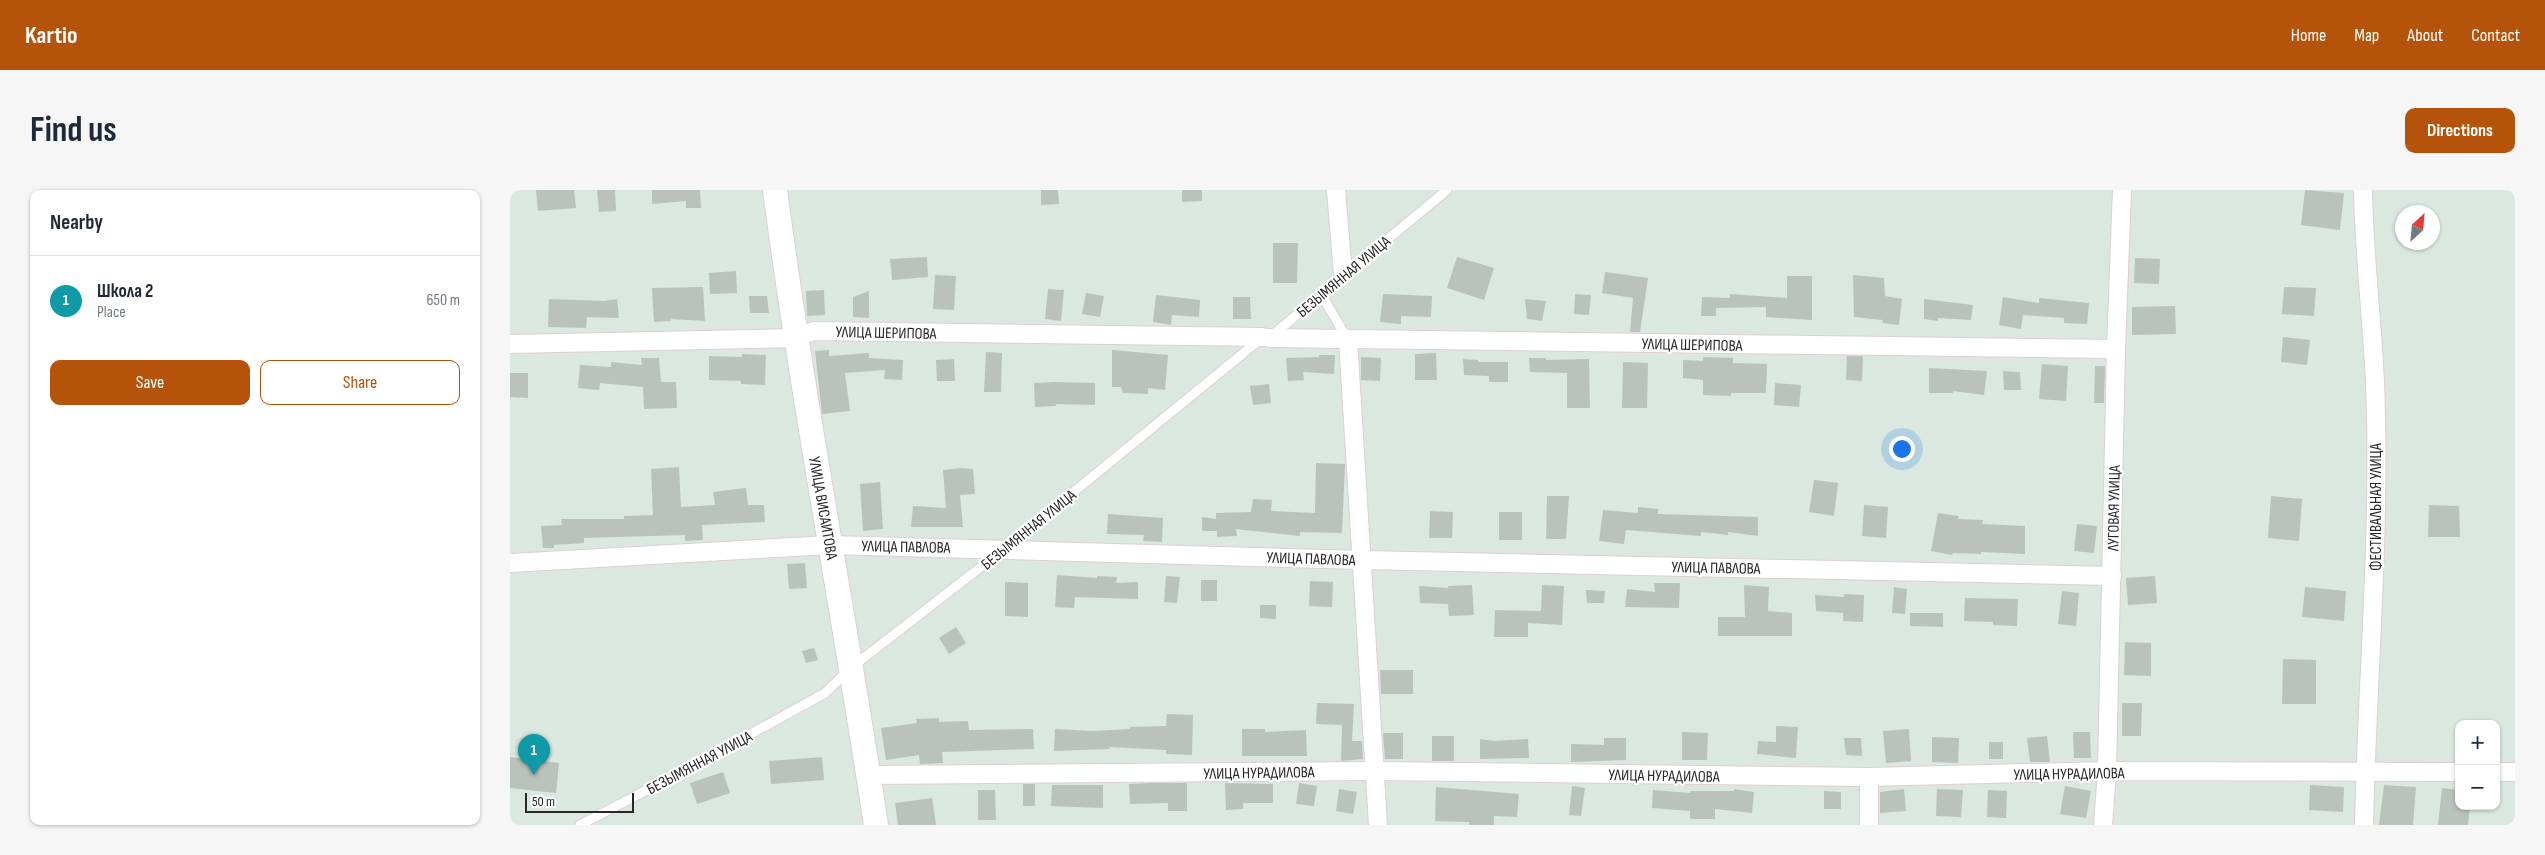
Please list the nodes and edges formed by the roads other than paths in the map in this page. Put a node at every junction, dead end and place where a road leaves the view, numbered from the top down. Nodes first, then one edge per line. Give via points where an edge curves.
1 (775, 190) edge
2 (1336, 190) edge
3 (1447, 190) edge
4 (2122, 190) edge
5 (2363, 190) edge
6 (1343, 274) junction
7 (1322, 294) junction
8 (1266, 337) junction
9 (794, 338) junction
10 (1348, 340) junction
11 (510, 344) edge
12 (2116, 349) junction
13 (830, 544) junction
14 (1004, 549) junction
15 (1363, 560) junction
16 (510, 562) edge
17 (2112, 576) junction
18 (852, 667) junction
19 (1374, 771) junction
20 (2107, 772) junction
21 (2455, 772) edge
22 (2500, 772) edge
23 (2515, 772) edge
24 (2365, 773) junction
25 (869, 776) junction
26 (1869, 777) junction
27 (580, 825) edge
28 (876, 825) edge
29 (1378, 825) edge
30 (1868, 825) edge
31 (2103, 825) edge
32 (2364, 825) edge

1 - 9 street, УЛИЦА ВИСАИТОВА
2 - 6 street
3 - 6 lane, БЕЗЫМЯННАЯ УЛИЦА
4 - 12 street, ЛУГОВАЯ УЛИЦА
5 - 24 street, ФЕСТИВАЛЬНАЯ УЛИЦА via 2375,383 2375,589
6 - 7 lane, БЕЗЫМЯННАЯ УЛИЦА
7 - 8 lane, БЕЗЫМЯННАЯ УЛИЦА
7 - 10 lane
8 - 9 street, УЛИЦА ШЕРИПОВА via 814,331
8 - 10 street, УЛИЦА ШЕРИПОВА
8 - 14 lane, БЕЗЫМЯННАЯ УЛИЦА
9 - 11 street, УЛИЦА ШЕРИПОВА
9 - 13 street, УЛИЦА ВИСАИТОВА
10 - 12 street, УЛИЦА ШЕРИПОВА
10 - 15 street
12 - 17 street, ЛУГОВАЯ УЛИЦА
13 - 14 street, УЛИЦА ПАВЛОВА
13 - 16 street, УЛИЦА ПАВЛОВА
13 - 18 street, УЛИЦА ВИСАИТОВА
14 - 15 street, УЛИЦА ПАВЛОВА
14 - 18 lane, БЕЗЫМЯННАЯ УЛИЦА
15 - 17 street, УЛИЦА ПАВЛОВА
15 - 19 street
17 - 20 street, ЛУГОВАЯ УЛИЦА
18 - 25 street, УЛИЦА ВИСАИТОВА
18 - 27 lane, БЕЗЫМЯННАЯ УЛИЦА via 825,693
19 - 25 street, УЛИЦА НУРАДИЛОВА
19 - 26 street, УЛИЦА НУРАДИЛОВА
19 - 29 street
20 - 24 street, УЛИЦА НУРАДИЛОВА
20 - 26 street, УЛИЦА НУРАДИЛОВА
20 - 31 street, ЛУГОВАЯ УЛИЦА
21 - 24 street, УЛИЦА НУРАДИЛОВА
22 - 23 street
24 - 32 street, ФЕСТИВАЛЬНАЯ УЛИЦА
25 - 28 street, УЛИЦА ВИСАИТОВА
26 - 30 street

